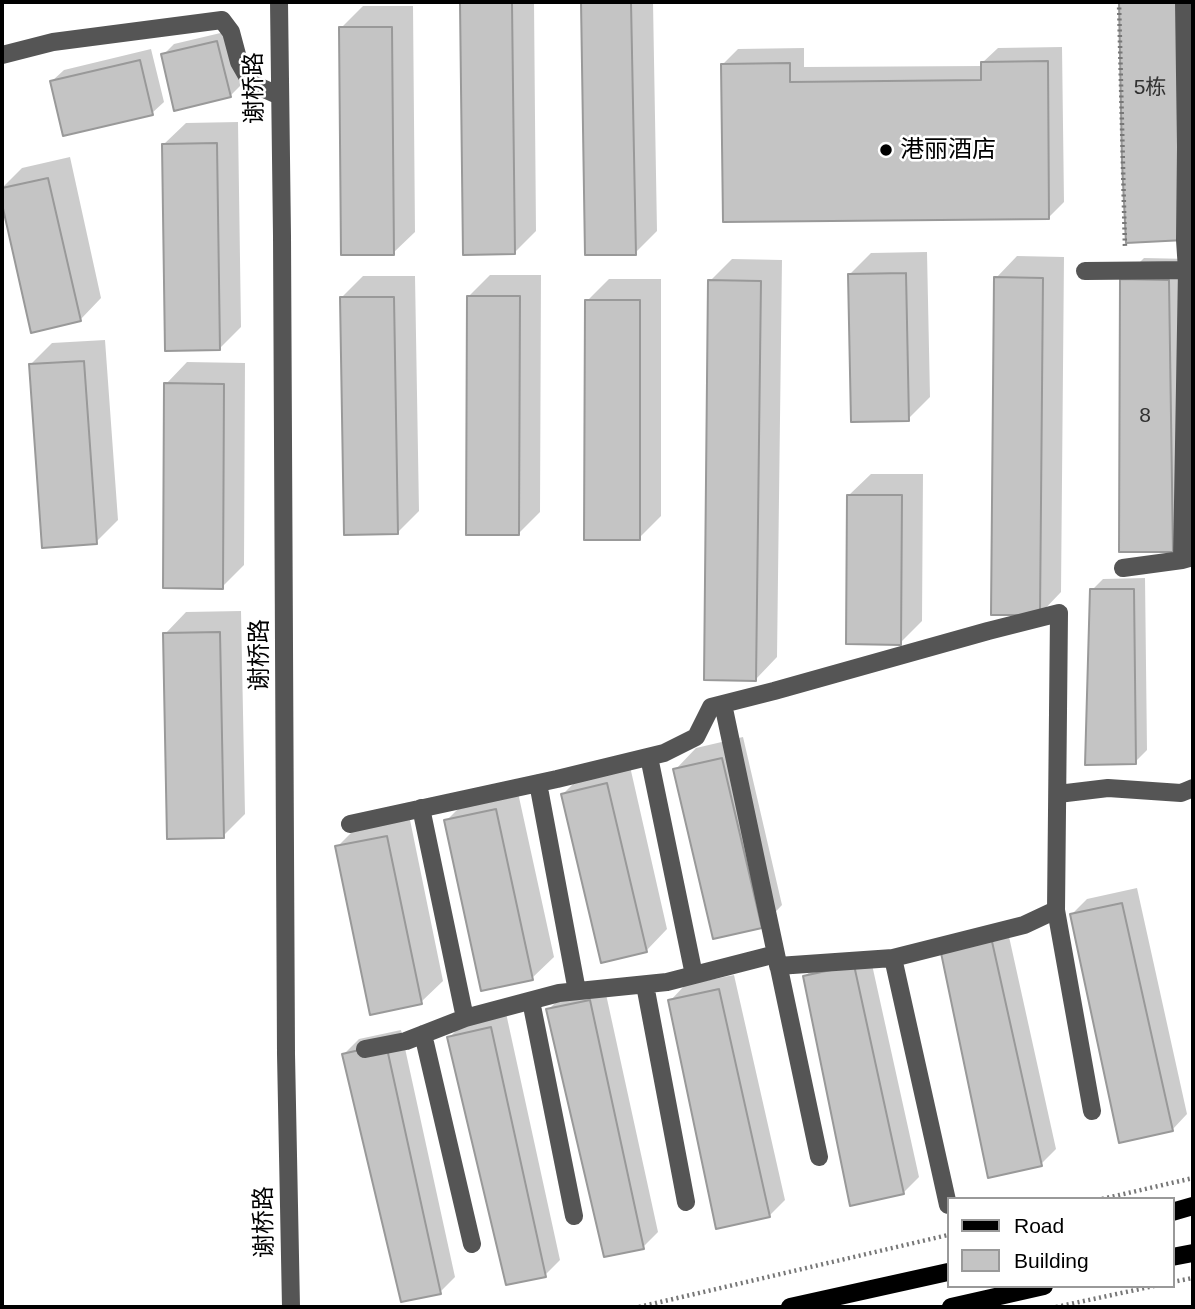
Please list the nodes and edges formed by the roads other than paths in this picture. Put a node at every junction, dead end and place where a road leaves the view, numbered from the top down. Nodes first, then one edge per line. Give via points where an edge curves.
1 (279, 2) edge
2 (1184, 2) edge
3 (2, 55) edge
4 (280, 96) junction
5 (1190, 148) edge
6 (1190, 270) edge
7 (1085, 271) dead end
8 (1187, 558) edge
9 (1123, 568) dead end
10 (723, 704) junction
11 (649, 757) junction
12 (538, 783) junction
13 (1193, 788) edge
14 (1058, 794) junction
15 (421, 808) junction
16 (350, 824) dead end
17 (1056, 910) junction
18 (893, 958) junction
19 (777, 960) junction
20 (694, 975) junction
21 (645, 985) junction
22 (577, 991) junction
23 (531, 1001) junction
24 (465, 1018) junction
25 (423, 1034) junction
26 (365, 1049) dead end
27 (1092, 1111) dead end
28 (819, 1157) dead end
29 (946, 1197) edge
30 (686, 1202) dead end
31 (1193, 1206) edge
32 (1174, 1211) edge
33 (574, 1216) dead end
34 (472, 1244) dead end
35 (1193, 1253) edge
36 (1174, 1257) edge
37 (946, 1272) edge
38 (1035, 1288) edge
39 (291, 1307) edge
40 (790, 1307) edge
41 (951, 1307) edge

1 - 4 street, 谢桥路
2 - 5 street
3 - 4 street via 53,42 222,20 251,83
4 - 39 street, 谢桥路
5 - 6 street via 1185,240
6 - 7 street
6 - 8 street
8 - 9 street
10 - 11 street via 711,707 696,737
10 - 14 street via 1059,613
10 - 19 street
11 - 12 street
11 - 20 street
12 - 15 street
12 - 22 street
13 - 14 street via 1181,793 1108,788
14 - 17 street
15 - 16 street
15 - 24 street
17 - 18 street via 1024,925
17 - 27 street
18 - 19 street
18 - 29 street
19 - 20 street
19 - 28 street
20 - 21 street
21 - 22 street
21 - 30 street
22 - 23 street
23 - 24 street
23 - 33 street
24 - 25 street
25 - 26 street
25 - 34 street
31 - 32 main road
35 - 36 main road
37 - 40 main road
38 - 41 main road

